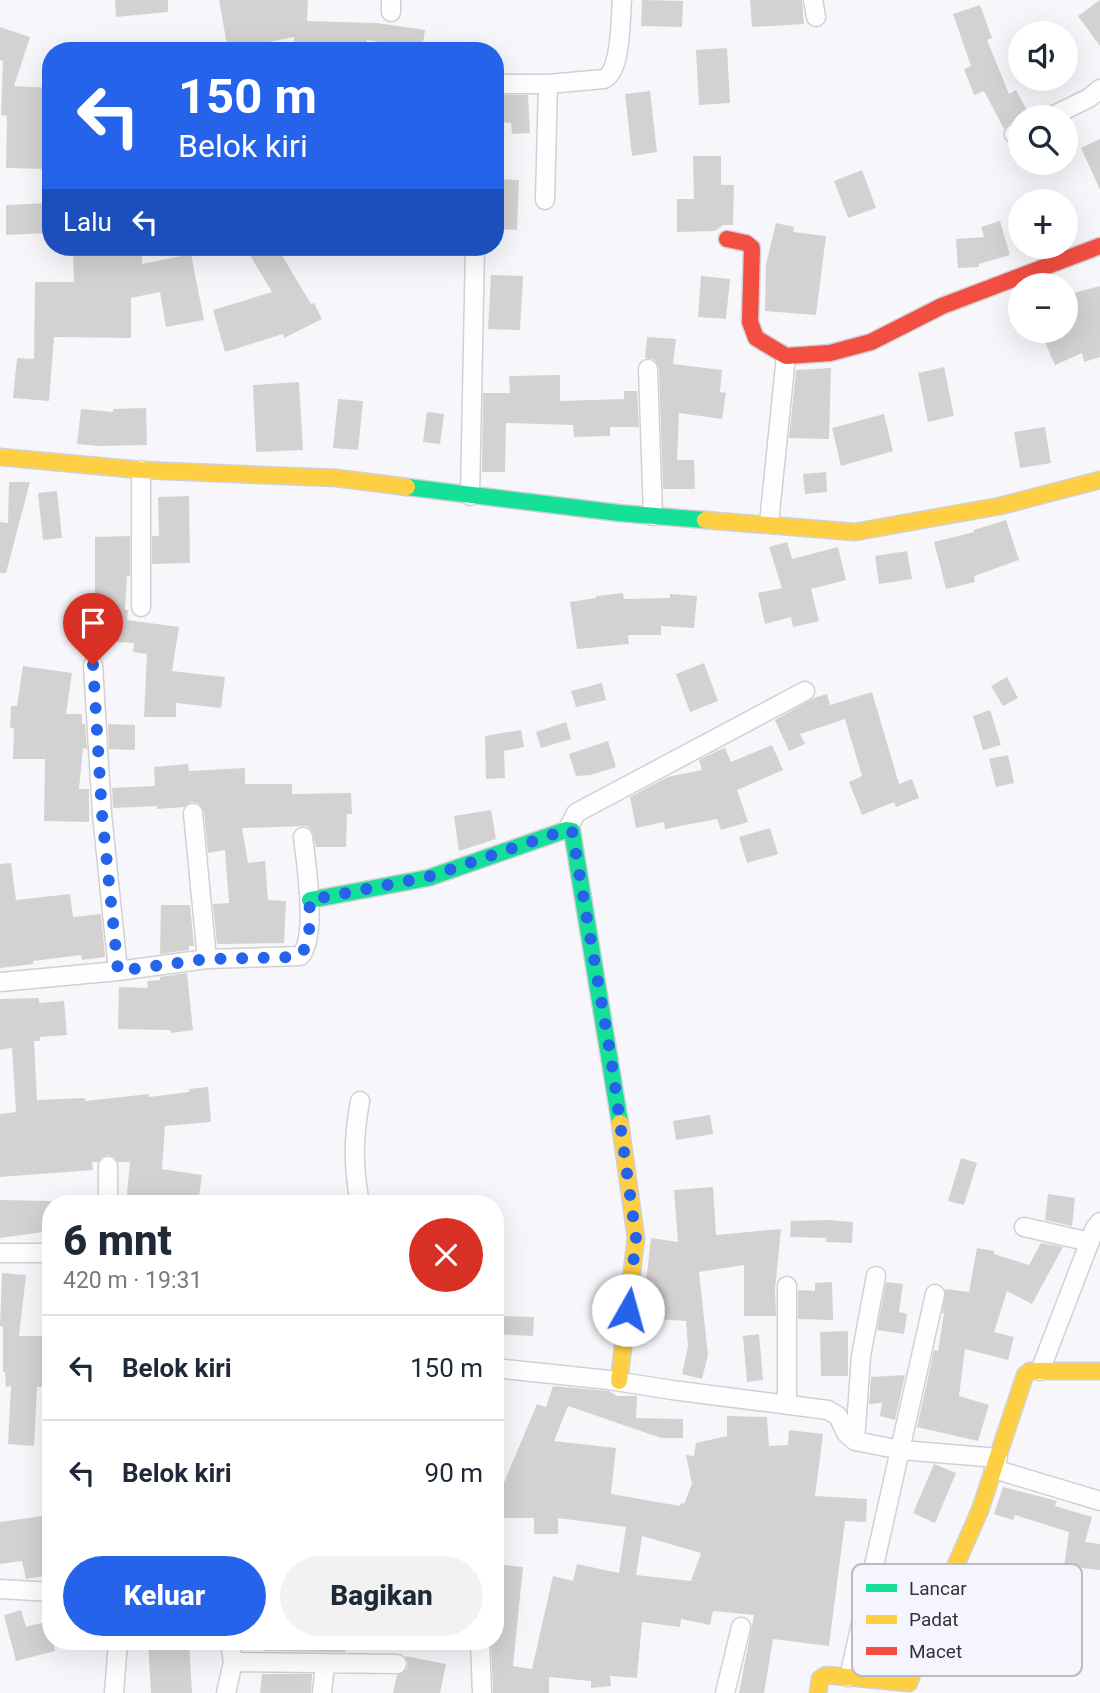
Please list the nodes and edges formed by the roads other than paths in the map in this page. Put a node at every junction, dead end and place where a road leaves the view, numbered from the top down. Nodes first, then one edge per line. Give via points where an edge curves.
1 (622, 0) edge
2 (504, 84) edge
3 (548, 84) junction
4 (1100, 89) edge
5 (1075, 105) edge
6 (545, 200) dead end
7 (727, 239) dead end
8 (1100, 246) edge
9 (475, 256) edge
10 (786, 356) junction
11 (648, 369) dead end
12 (0, 457) edge
13 (141, 470) junction
14 (1100, 480) edge
15 (470, 496) junction
16 (653, 516) junction
17 (769, 523) junction
18 (141, 607) dead end
19 (93, 665) dead end
20 (806, 691) dead end
21 (193, 813) dead end
22 (568, 829) junction
23 (303, 837) dead end
24 (310, 900) junction
25 (207, 959) junction
26 (118, 971) junction
27 (0, 982) edge
28 (360, 1101) dead end
29 (108, 1166) dead end
30 (108, 1195) edge
31 (358, 1195) edge
32 (1100, 1222) edge
33 (1024, 1227) dead end
34 (1090, 1242) junction
35 (0, 1253) edge
36 (42, 1253) edge
37 (876, 1276) dead end
38 (787, 1286) dead end
39 (935, 1294) dead end
40 (504, 1369) edge
41 (1040, 1371) junction
42 (1100, 1371) edge
43 (619, 1381) junction
44 (786, 1405) junction
45 (855, 1441) junction
46 (901, 1450) junction
47 (996, 1464) junction
48 (1100, 1501) edge
49 (875, 1564) edge
50 (956, 1564) edge
51 (0, 1589) edge
52 (42, 1591) edge
53 (741, 1627) dead end
54 (117, 1650) edge
55 (231, 1650) edge
56 (480, 1650) edge
57 (233, 1662) junction
58 (325, 1664) junction
59 (397, 1664) dead end
60 (852, 1664) edge
61 (913, 1676) edge
62 (849, 1677) junction
63 (114, 1693) edge
64 (226, 1693) edge
65 (322, 1693) edge
66 (482, 1693) edge
67 (725, 1693) edge
68 (818, 1693) edge

1 - 3 street via 616,65 610,76
2 - 3 street
3 - 6 street
4 - 5 street
7 - 10 street via 752,248 751,331
8 - 10 street via 942,306 871,342 830,353
9 - 15 street
10 - 17 street
11 - 16 street
12 - 13 street
13 - 15 street via 336,478
13 - 18 street
14 - 17 street via 1000,506 855,532
15 - 16 street
16 - 17 street
19 - 26 street
20 - 22 street via 576,813
21 - 25 street
22 - 24 street via 428,877
22 - 43 street via 611,1058 636,1238
23 - 24 street
24 - 25 street via 307,945 300,956
25 - 26 street
26 - 27 street
28 - 31 street via 353,1138
29 - 30 street
32 - 34 street
33 - 34 street
34 - 41 street
35 - 36 street
37 - 45 street via 862,1356
38 - 44 street
39 - 46 street
40 - 43 street
41 - 42 street
41 - 47 street via 1025,1375
43 - 44 street
44 - 45 street via 828,1410 838,1416
45 - 46 street
46 - 47 street
46 - 49 street
47 - 48 street
47 - 50 street
51 - 52 street
53 - 67 street
54 - 63 street
55 - 57 street
56 - 66 street
57 - 58 street
57 - 64 street
58 - 59 street
58 - 65 street
60 - 62 street
61 - 62 street via 909,1683
62 - 68 street via 822,1676

